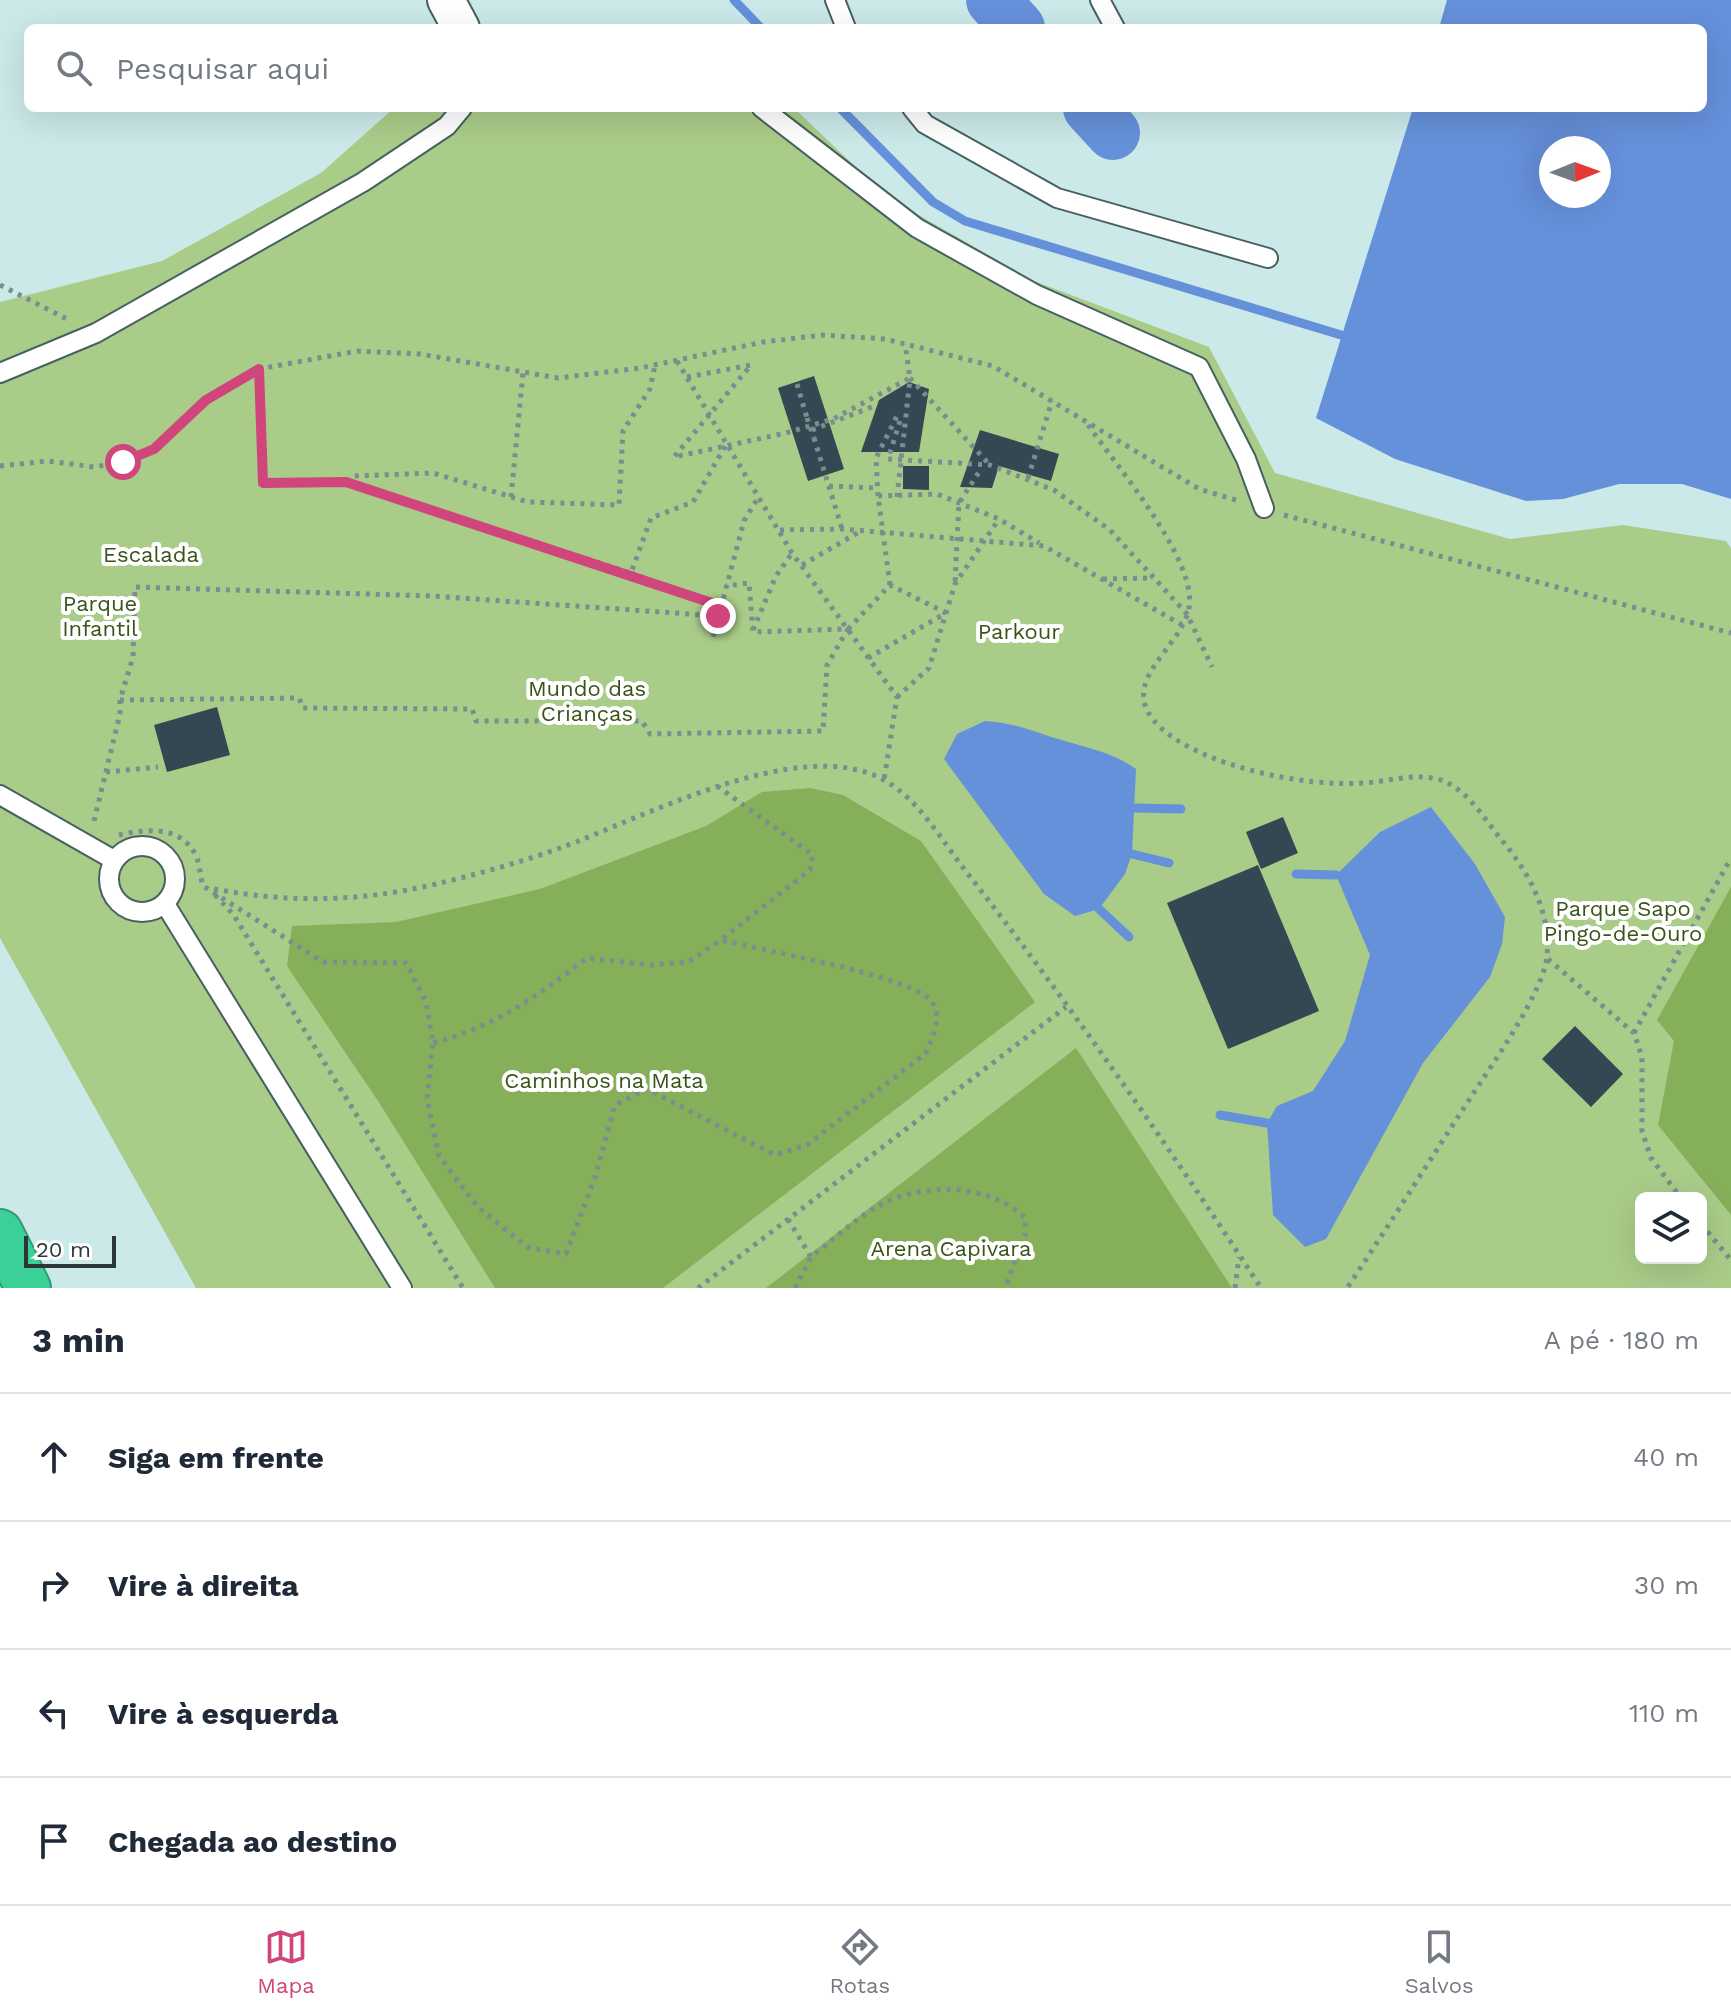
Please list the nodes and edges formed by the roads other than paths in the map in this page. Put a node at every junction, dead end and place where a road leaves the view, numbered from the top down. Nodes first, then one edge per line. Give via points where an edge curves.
1 (446, 0) edge
2 (835, 0) edge
3 (1100, 0) edge
4 (459, 24) edge
5 (844, 24) edge
6 (1113, 24) edge
7 (459, 112) edge
8 (767, 112) edge
9 (915, 112) edge
10 (1268, 258) dead end
11 (0, 373) edge
12 (1264, 508) road end
13 (0, 795) edge
14 (114, 860) junction
15 (165, 904) junction
16 (0, 1232) edge
17 (28, 1288) edge
18 (402, 1288) edge

1 - 4 street
2 - 5 lane
3 - 6 lane
7 - 11 lane via 447,126 363,182 96,333
8 - 12 lane via 917,228 1037,295 1199,367 1246,459
9 - 10 lane via 925,124 1057,198
13 - 14 lane
14 - 15 lane via 111,891 121,905 151,912
14 - 15 lane via 126,849 142,845 164,854 176,874
15 - 18 lane
16 - 17 highway

